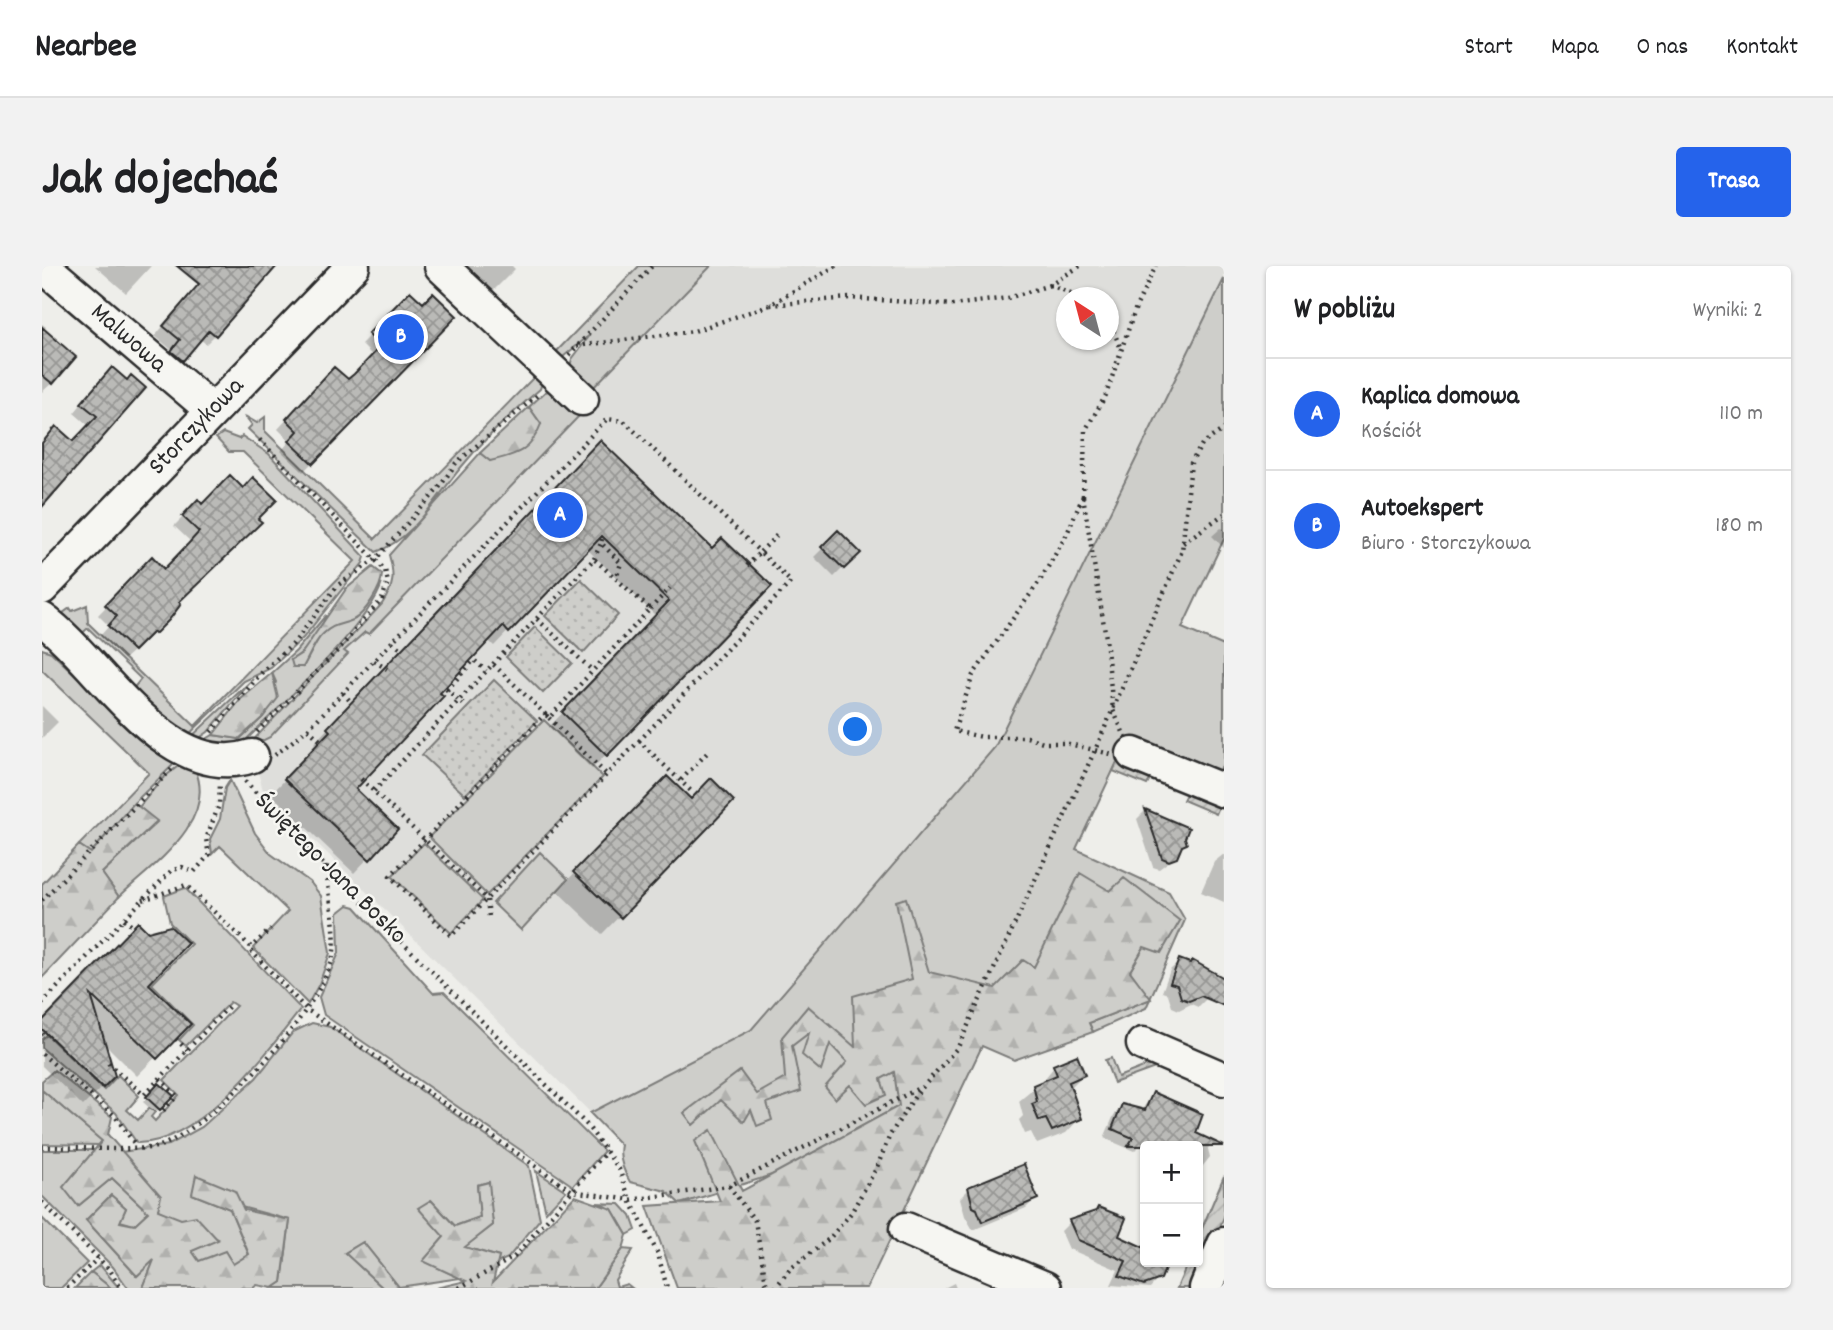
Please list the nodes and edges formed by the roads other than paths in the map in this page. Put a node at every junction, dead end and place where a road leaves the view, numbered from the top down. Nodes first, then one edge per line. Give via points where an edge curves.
1 (43, 266) edge
2 (353, 266) edge
3 (440, 266) edge
4 (582, 399) dead end
5 (213, 411) junction
6 (42, 588) edge
7 (42, 619) edge
8 (1133, 754) road end
9 (244, 762) road end
10 (1224, 791) edge
11 (1143, 1044) dead end
12 (1224, 1079) edge
13 (906, 1229) dead end
14 (1224, 1244) edge
15 (1045, 1288) edge
16 (1206, 1288) edge

1 - 5 street, Malwowa
2 - 5 street, Storczykowa
3 - 4 street
5 - 6 street, Storczykowa
7 - 9 street via 141,719 189,750
8 - 10 street
11 - 12 street
13 - 15 street
14 - 16 street

